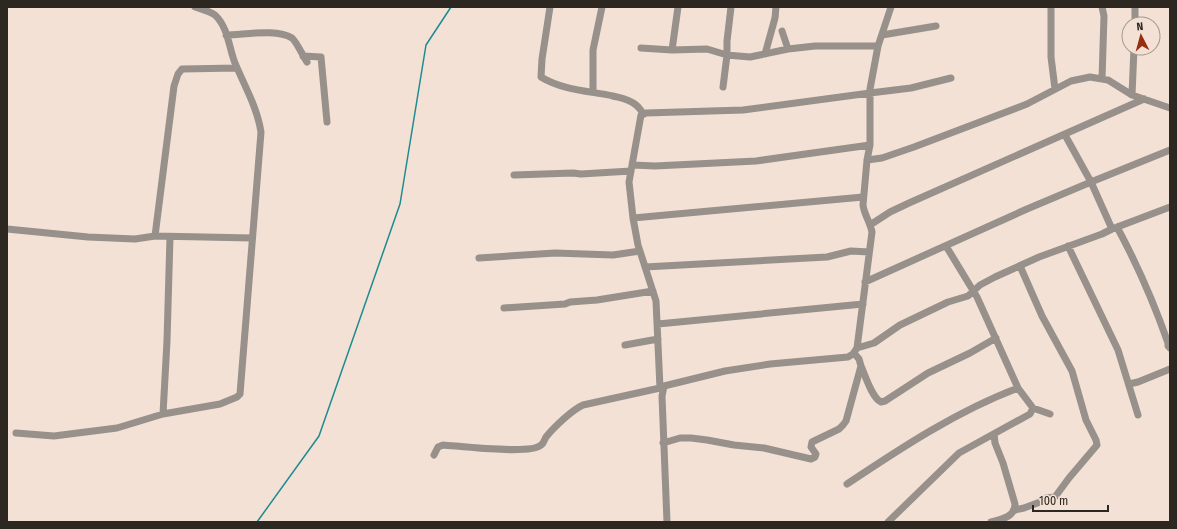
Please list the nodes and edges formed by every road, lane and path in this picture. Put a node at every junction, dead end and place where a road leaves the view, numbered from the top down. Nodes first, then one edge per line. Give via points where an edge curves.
1 (195, 7) edge
2 (550, 7) edge
3 (602, 7) edge
4 (678, 7) edge
5 (731, 7) edge
6 (776, 7) edge
7 (891, 7) edge
8 (1051, 7) edge
9 (1102, 7) edge
10 (936, 26) dead end
11 (782, 31) dead end
12 (882, 35) junction
13 (226, 36) junction
14 (878, 46) junction
15 (641, 48) dead end
16 (788, 49) junction
17 (672, 50) junction
18 (765, 54) junction
19 (727, 55) junction
20 (1134, 56) edge
21 (237, 68) junction
22 (951, 78) dead end
23 (1102, 79) junction
24 (723, 87) dead end
25 (1055, 89) junction
26 (593, 91) junction
27 (870, 92) junction
28 (1132, 95) junction
29 (1144, 99) junction
30 (1170, 108) edge
31 (644, 114) junction
32 (328, 122) dead end
33 (1065, 135) junction
34 (870, 145) junction
35 (1170, 150) edge
36 (867, 160) junction
37 (632, 168) junction
38 (514, 175) dead end
39 (1091, 182) junction
40 (863, 197) junction
41 (1169, 210) edge
42 (632, 218) junction
43 (870, 225) junction
44 (1114, 228) junction
45 (7, 229) edge
46 (155, 236) junction
47 (170, 237) junction
48 (252, 238) junction
49 (946, 246) junction
50 (1068, 246) junction
51 (640, 250) junction
52 (869, 252) junction
53 (479, 258) dead end
54 (1020, 266) junction
55 (645, 267) junction
56 (865, 282) junction
57 (653, 291) junction
58 (973, 291) junction
59 (862, 304) junction
60 (504, 308) dead end
61 (658, 324) junction
62 (996, 338) junction
63 (658, 339) junction
64 (624, 345) dead end
65 (1170, 348) edge
66 (856, 351) junction
67 (861, 366) junction
68 (1170, 369) edge
69 (1129, 384) junction
70 (1018, 388) junction
71 (661, 389) junction
72 (1033, 408) junction
73 (163, 414) junction
74 (1050, 414) dead end
75 (1138, 415) dead end
76 (16, 433) dead end
77 (994, 434) junction
78 (663, 443) junction
79 (434, 455) dead end
80 (847, 484) dead end
81 (1015, 510) junction
82 (667, 522) edge
83 (888, 522) edge
84 (991, 522) edge

1 - 13 street via 214,14
2 - 26 street via 541,77 565,87
3 - 26 street via 593,50
4 - 17 street
5 - 19 street
6 - 18 street
7 - 12 street
8 - 25 street via 1051,57
9 - 23 street
10 - 12 street
11 - 16 street
12 - 14 street
13 - 21 street
13 - 32 street via 282,34 293,38 305,59 321,57
14 - 16 street via 815,46
14 - 27 street
15 - 17 street
16 - 18 street
17 - 19 street via 707,49
18 - 19 street
19 - 24 street
20 - 28 street
21 - 46 street via 182,69 178,74 174,86
21 - 48 street via 254,105 261,132
22 - 27 street via 911,88
23 - 25 street via 1090,77 1071,81
23 - 28 street
25 - 36 street via 1027,104 914,147 882,158
26 - 31 street via 628,100
27 - 31 street via 743,110
27 - 34 street
28 - 29 street
29 - 30 street
29 - 33 street
31 - 37 street via 640,118
33 - 39 street
33 - 43 street via 909,203
34 - 36 street
34 - 37 street via 756,161
35 - 39 street
36 - 40 street
37 - 38 street via 581,174
37 - 42 street via 629,182
39 - 44 street
39 - 49 street
40 - 42 street
40 - 43 street via 864,210
41 - 44 street
42 - 51 street
43 - 52 street via 872,232
44 - 50 street
44 - 65 street via 1137,267
45 - 46 street via 88,237 135,239
46 - 47 street
47 - 48 street
47 - 73 street
48 - 73 street via 240,394 220,404
49 - 56 street
49 - 58 street
50 - 54 street
50 - 69 street via 1118,350
51 - 53 street via 613,255 555,253
51 - 55 street
52 - 55 street via 851,251 827,257
52 - 56 street
54 - 58 street via 995,277
54 - 81 street via 1042,316 1072,371 1086,420 1097,445 1055,497
55 - 57 street
56 - 59 street
57 - 60 street via 565,304
57 - 61 street
58 - 62 street
58 - 66 street via 968,296 948,302 900,325 874,343
59 - 61 street
59 - 66 street
61 - 63 street
62 - 67 street via 928,373 881,402 874,396
62 - 70 street
63 - 64 street
63 - 71 street
66 - 67 street
66 - 71 street via 848,357 725,371 667,385
67 - 78 street via 846,421 839,429 812,442 811,447 816,454 811,459 764,448 691,438
68 - 69 street
69 - 75 street
70 - 72 street
70 - 80 street via 957,416
71 - 78 street
71 - 79 street via 576,408 541,446 536,448 523,450 442,445
72 - 74 street
72 - 77 street via 1030,414
73 - 76 street via 117,428 54,436
77 - 81 street
77 - 83 street via 959,453
78 - 82 street
81 - 84 street via 1012,514

